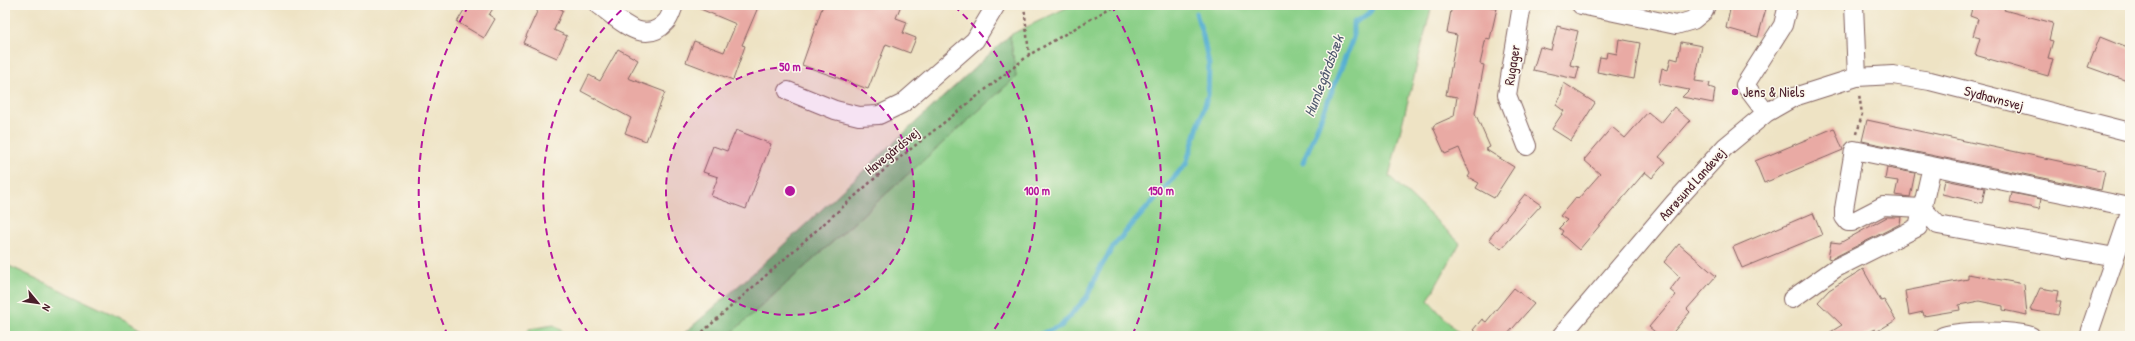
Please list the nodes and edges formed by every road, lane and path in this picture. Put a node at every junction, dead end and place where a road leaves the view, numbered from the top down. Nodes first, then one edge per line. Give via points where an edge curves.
1 (599, 5) edge
2 (674, 5) edge
3 (996, 5) edge
4 (1024, 5) edge
5 (1115, 5) edge
6 (1522, 5) edge
7 (1581, 5) edge
8 (1706, 5) edge
9 (1788, 5) edge
10 (1854, 5) edge
11 (1029, 54) junction
12 (1857, 77) junction
13 (788, 91) dead end
14 (1766, 113) junction
15 (2130, 132) edge
16 (1527, 146) dead end
17 (1854, 150) junction
18 (1932, 166) junction
19 (2130, 207) edge
20 (1922, 208) junction
21 (2130, 213) edge
22 (2115, 257) junction
23 (1792, 298) dead end
24 (698, 336) edge
25 (1561, 336) edge
26 (1944, 336) edge
27 (2031, 336) edge
28 (2088, 336) edge

1 - 2 street via 633,31 652,31 667,22
3 - 13 street via 975,40 902,104 879,115 859,116 835,110
4 - 11 path
5 - 11 path, Havegårdsvej
6 - 16 street, Rugager via 1507,95
7 - 8 street via 1676,24 1693,20 1704,11
9 - 14 street via 1783,25 1745,85
10 - 12 street
11 - 24 path, Havegårdsvej via 883,171
12 - 14 street, Aarøsund Landevej via 1794,97
12 - 15 street, Sydhavnsvej via 1894,75 1930,81
12 - 17 path via 1862,114
14 - 25 street, Aarøsund Landevej via 1726,147 1674,203
17 - 18 street
17 - 20 street via 1844,209 1844,218 1848,222 1883,206
18 - 19 street
18 - 20 street
20 - 22 street via 1938,225
20 - 23 street via 1918,226 1836,268
21 - 22 street
22 - 28 street
26 - 27 street via 1991,332

